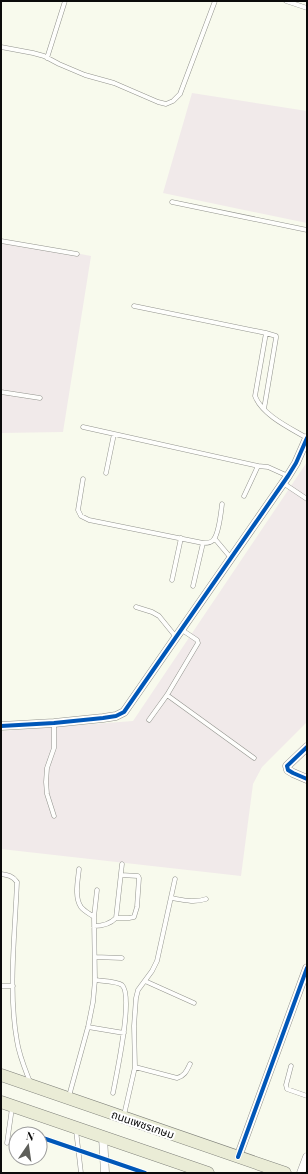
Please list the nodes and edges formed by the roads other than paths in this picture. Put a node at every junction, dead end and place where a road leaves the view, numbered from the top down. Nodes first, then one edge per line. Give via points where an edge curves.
1 (65, 1) edge
2 (215, 1) edge
3 (286, 1) edge
4 (307, 8) edge
5 (1, 47) edge
6 (47, 58) junction
7 (172, 202) dead end
8 (307, 230) edge
9 (1, 241) edge
10 (77, 254) dead end
11 (134, 306) dead end
12 (266, 334) junction
13 (1, 392) edge
14 (40, 398) dead end
15 (264, 409) junction
16 (83, 427) dead end
17 (114, 434) junction
18 (307, 438) edge
19 (258, 466) junction
20 (106, 473) dead end
21 (288, 476) junction
22 (83, 479) dead end
23 (283, 483) junction
24 (244, 496) dead end
25 (307, 499) edge
26 (222, 504) dead end
27 (181, 538) junction
28 (215, 539) junction
29 (203, 543) junction
30 (231, 558) junction
31 (172, 580) dead end
32 (193, 586) dead end
33 (136, 607) dead end
34 (182, 630) junction
35 (176, 637) junction
36 (167, 695) junction
37 (150, 720) dead end
38 (54, 723) junction
39 (1, 726) edge
40 (307, 747) edge
41 (254, 758) dead end
42 (307, 779) edge
43 (54, 816) dead end
44 (122, 864) dead end
45 (79, 869) dead end
46 (1, 874) edge
47 (121, 875) junction
48 (175, 879) dead end
49 (97, 890) dead end
50 (171, 898) junction
51 (206, 899) dead end
52 (94, 917) junction
53 (116, 918) junction
54 (94, 926) junction
55 (95, 957) junction
56 (122, 958) dead end
57 (307, 968) edge
58 (95, 980) junction
59 (145, 982) junction
60 (1, 986) edge
61 (13, 986) junction
62 (194, 1003) dead end
63 (88, 1027) junction
64 (124, 1033) junction
65 (190, 1064) dead end
66 (291, 1066) dead end
67 (135, 1067) junction
68 (1, 1075) edge
69 (31, 1086) junction
70 (113, 1093) dead end
71 (307, 1096) edge
72 (68, 1098) junction
73 (7, 1104) edge
74 (124, 1118) junction
75 (76, 1128) junction
76 (103, 1137) junction
77 (7, 1143) dead end
78 (238, 1157) junction
79 (307, 1157) edge
80 (81, 1173) edge
81 (105, 1173) edge
82 (208, 1173) edge
83 (285, 1173) edge
84 (301, 1173) edge

1 - 6 lane
2 - 6 lane via 180,94 166,104 85,75
3 - 4 lane
5 - 6 lane
7 - 8 lane
9 - 10 lane
11 - 12 lane
12 - 15 lane via 254,396
12 - 15 lane via 274,335 276,338
13 - 14 lane
15 - 18 lane
16 - 17 lane
17 - 19 lane
17 - 20 lane
18 - 21 street
19 - 21 lane via 268,467
19 - 24 lane
21 - 23 street
22 - 27 lane via 78,510 80,516
23 - 25 lane
23 - 30 street
26 - 28 lane
27 - 29 lane
27 - 31 lane
28 - 29 lane
28 - 30 lane
29 - 32 lane
30 - 34 street
33 - 35 lane via 159,616
34 - 35 street
34 - 36 lane via 198,643
35 - 38 street via 124,712 116,716
36 - 37 lane
36 - 41 lane
38 - 39 street
38 - 43 lane via 54,748 47,768 46,782
40 - 42 street via 288,766 288,770
44 - 47 lane
45 - 52 lane via 79,902 82,908
46 - 61 lane via 15,878 17,882
47 - 53 lane
47 - 53 lane via 138,876 137,907 134,917
48 - 50 lane
49 - 52 lane
50 - 51 lane via 190,902
50 - 59 lane via 157,961
52 - 54 lane
53 - 54 lane via 103,926
54 - 55 lane
55 - 56 lane
55 - 58 lane
57 - 78 street
58 - 63 lane
58 - 64 lane via 122,985 126,997
59 - 62 lane
59 - 67 lane via 138,990 136,998
60 - 61 lane
61 - 69 lane via 17,1041
63 - 64 lane
63 - 72 lane
64 - 70 lane
65 - 67 lane via 182,1077 177,1078
66 - 71 lane via 287,1089
67 - 74 lane
68 - 69 main road, ถนนเพชรเกษม
69 - 72 main road, ถนนเพชรเกษม
72 - 74 main road, ถนนเพชรเกษม
73 - 75 main road
73 - 77 lane
74 - 78 main road, ถนนเพชรเกษม
75 - 76 main road
75 - 80 lane
76 - 81 street
76 - 82 main road
78 - 83 main road, ถนนเพชรเกษม
79 - 84 street

